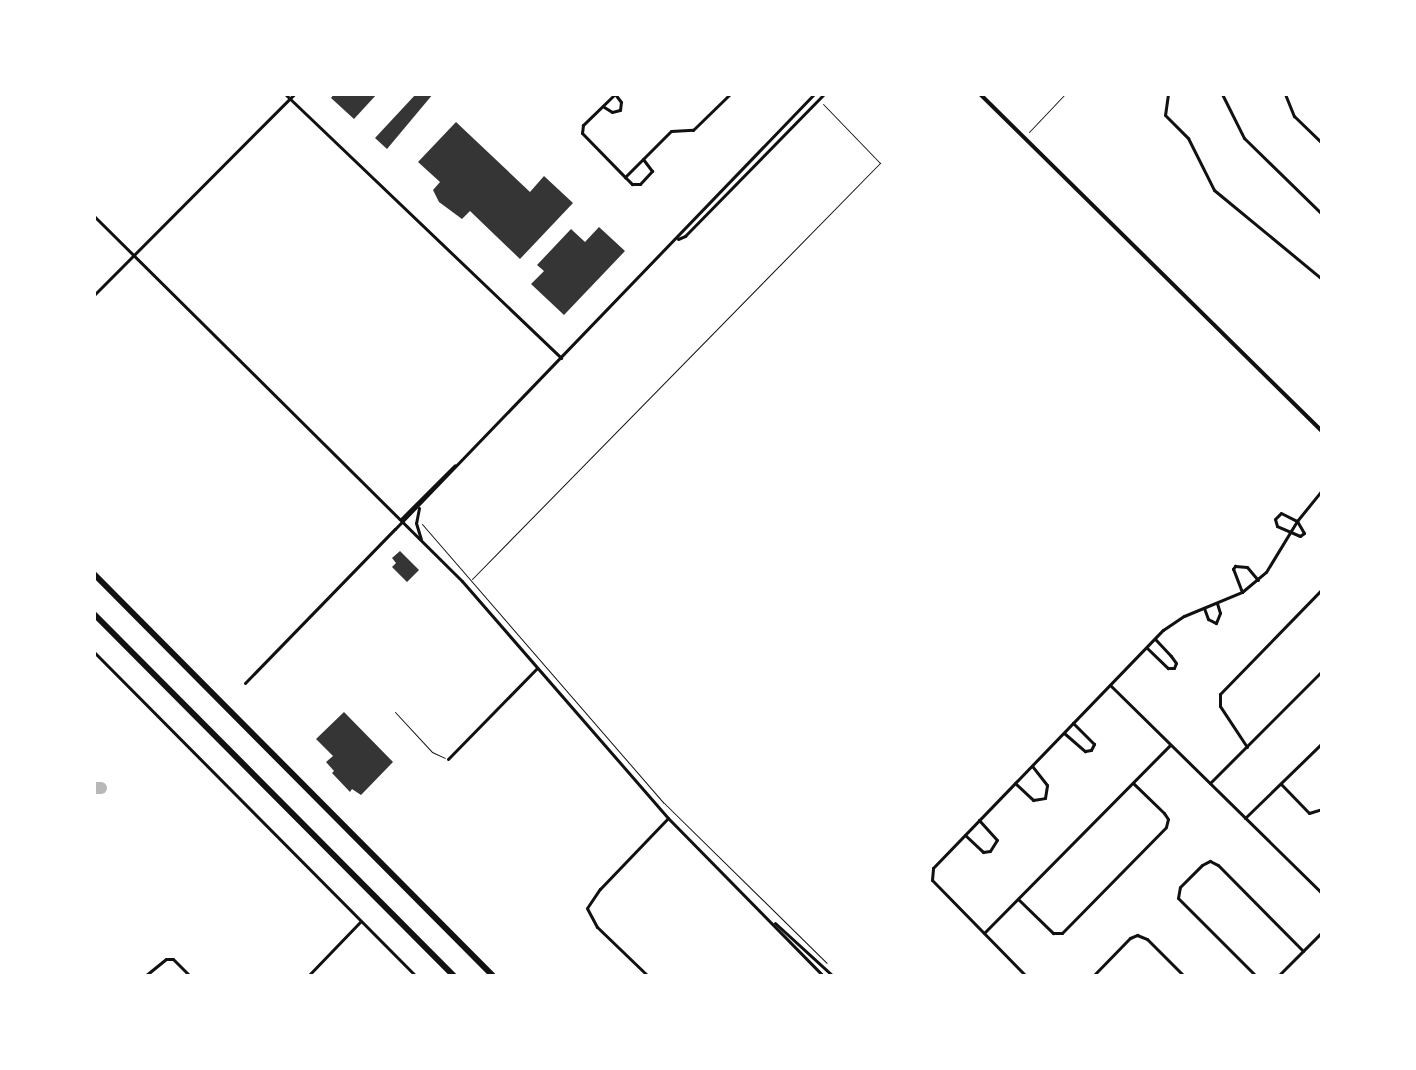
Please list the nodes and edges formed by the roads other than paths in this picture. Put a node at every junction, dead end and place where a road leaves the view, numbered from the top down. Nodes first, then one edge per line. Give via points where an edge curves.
1 (285, 94) edge
2 (294, 94) edge
3 (615, 94) edge
4 (730, 94) edge
5 (814, 94) edge
6 (824, 94) edge
7 (980, 94) edge
8 (1168, 94) edge
9 (1222, 94) edge
10 (1285, 94) edge
11 (290, 98) junction
12 (603, 106) junction
13 (1322, 143) edge
14 (643, 159) junction
15 (625, 177) junction
16 (1322, 213) edge
17 (94, 216) edge
18 (678, 239) junction
19 (133, 256) junction
20 (1322, 279) edge
21 (94, 295) edge
22 (561, 358) junction
23 (1322, 431) edge
24 (461, 460) junction
25 (1322, 490) edge
26 (420, 506) junction
27 (1297, 521) junction
28 (402, 522) junction
29 (1291, 532) junction
30 (422, 542) junction
31 (94, 574) edge
32 (1258, 580) junction
33 (1322, 589) edge
34 (1242, 592) junction
35 (1217, 603) junction
36 (1204, 608) junction
37 (94, 614) edge
38 (1155, 639) junction
39 (1146, 647) junction
40 (94, 652) edge
41 (540, 665) junction
42 (1322, 671) edge
43 (245, 683) dead end
44 (1110, 685) junction
45 (395, 712) dead end
46 (1073, 723) junction
47 (1064, 733) junction
48 (1322, 743) edge
49 (1170, 744) junction
50 (1247, 747) junction
51 (448, 759) joint
52 (1031, 766) junction
53 (1015, 783) junction
54 (1133, 783) junction
55 (1210, 783) junction
56 (1281, 784) junction
57 (1322, 809) edge
58 (668, 818) junction
59 (1245, 818) junction
60 (979, 820) junction
61 (965, 835) junction
62 (1322, 893) edge
63 (1018, 899) junction
64 (754, 904) junction
65 (361, 921) junction
66 (1322, 932) edge
67 (984, 933) junction
68 (1303, 951) junction
69 (145, 976) edge
70 (190, 976) edge
71 (308, 976) edge
72 (416, 976) edge
73 (454, 976) edge
74 (493, 976) edge
75 (648, 976) edge
76 (823, 976) edge
77 (833, 976) edge
78 (1026, 976) edge
79 (1093, 976) edge
80 (1184, 976) edge
81 (1256, 976) edge
82 (1278, 976) edge

1 - 11 street
2 - 11 street
3 - 12 street
3 - 12 street via 620,110
4 - 14 street via 693,130 671,131
5 - 18 street
6 - 18 street
7 - 23 main road
8 - 20 street via 1165,115 1188,138 1214,190
9 - 16 street via 1244,138
10 - 13 street via 1294,116
11 - 19 street
11 - 22 street
12 - 15 street via 583,125 582,134
14 - 15 street
14 - 15 street via 652,171 640,184
17 - 19 street
18 - 22 street
19 - 21 street
19 - 28 street
22 - 24 street
24 - 26 street
24 - 28 street
25 - 27 street
26 - 28 street
26 - 30 street via 416,526
27 - 29 street
27 - 29 street via 1304,533
27 - 29 street via 1285,513 1275,519 1277,526
28 - 30 street
28 - 43 street
29 - 32 street
30 - 41 street
31 - 74 highway
32 - 34 street
32 - 34 street via 1247,567 1235,566
33 - 50 street via 1220,694 1220,706
34 - 35 street
35 - 36 street
35 - 36 street via 1216,623
36 - 38 street
37 - 73 highway
38 - 39 street
38 - 39 street via 1176,663 1174,668
39 - 44 street
40 - 65 street
41 - 51 street
41 - 58 street
42 - 50 street
44 - 46 street
44 - 49 street
45 - 51 lane via 432,752
46 - 47 street
46 - 47 street via 1094,744 1091,750 1085,751
47 - 52 street
48 - 56 street
49 - 54 street
49 - 55 street
50 - 55 street
52 - 53 street
52 - 53 street via 1047,785 1045,798 1033,800
53 - 60 street
54 - 63 street
54 - 63 street via 1164,813 1166,827 1062,933 1053,933
55 - 59 street
56 - 57 street via 1309,813
56 - 59 street
58 - 64 street
58 - 75 street via 587,908 597,927
59 - 62 street
60 - 61 street
60 - 61 street via 997,840 990,851 983,852
61 - 67 street via 933,868 932,880
63 - 67 street
64 - 76 street
64 - 77 street
65 - 71 street
65 - 72 street
66 - 68 street
67 - 78 street
68 - 81 street via 1218,865 1202,865 1180,887 1178,898
68 - 82 street
69 - 70 street via 173,959
79 - 80 street via 1137,935

